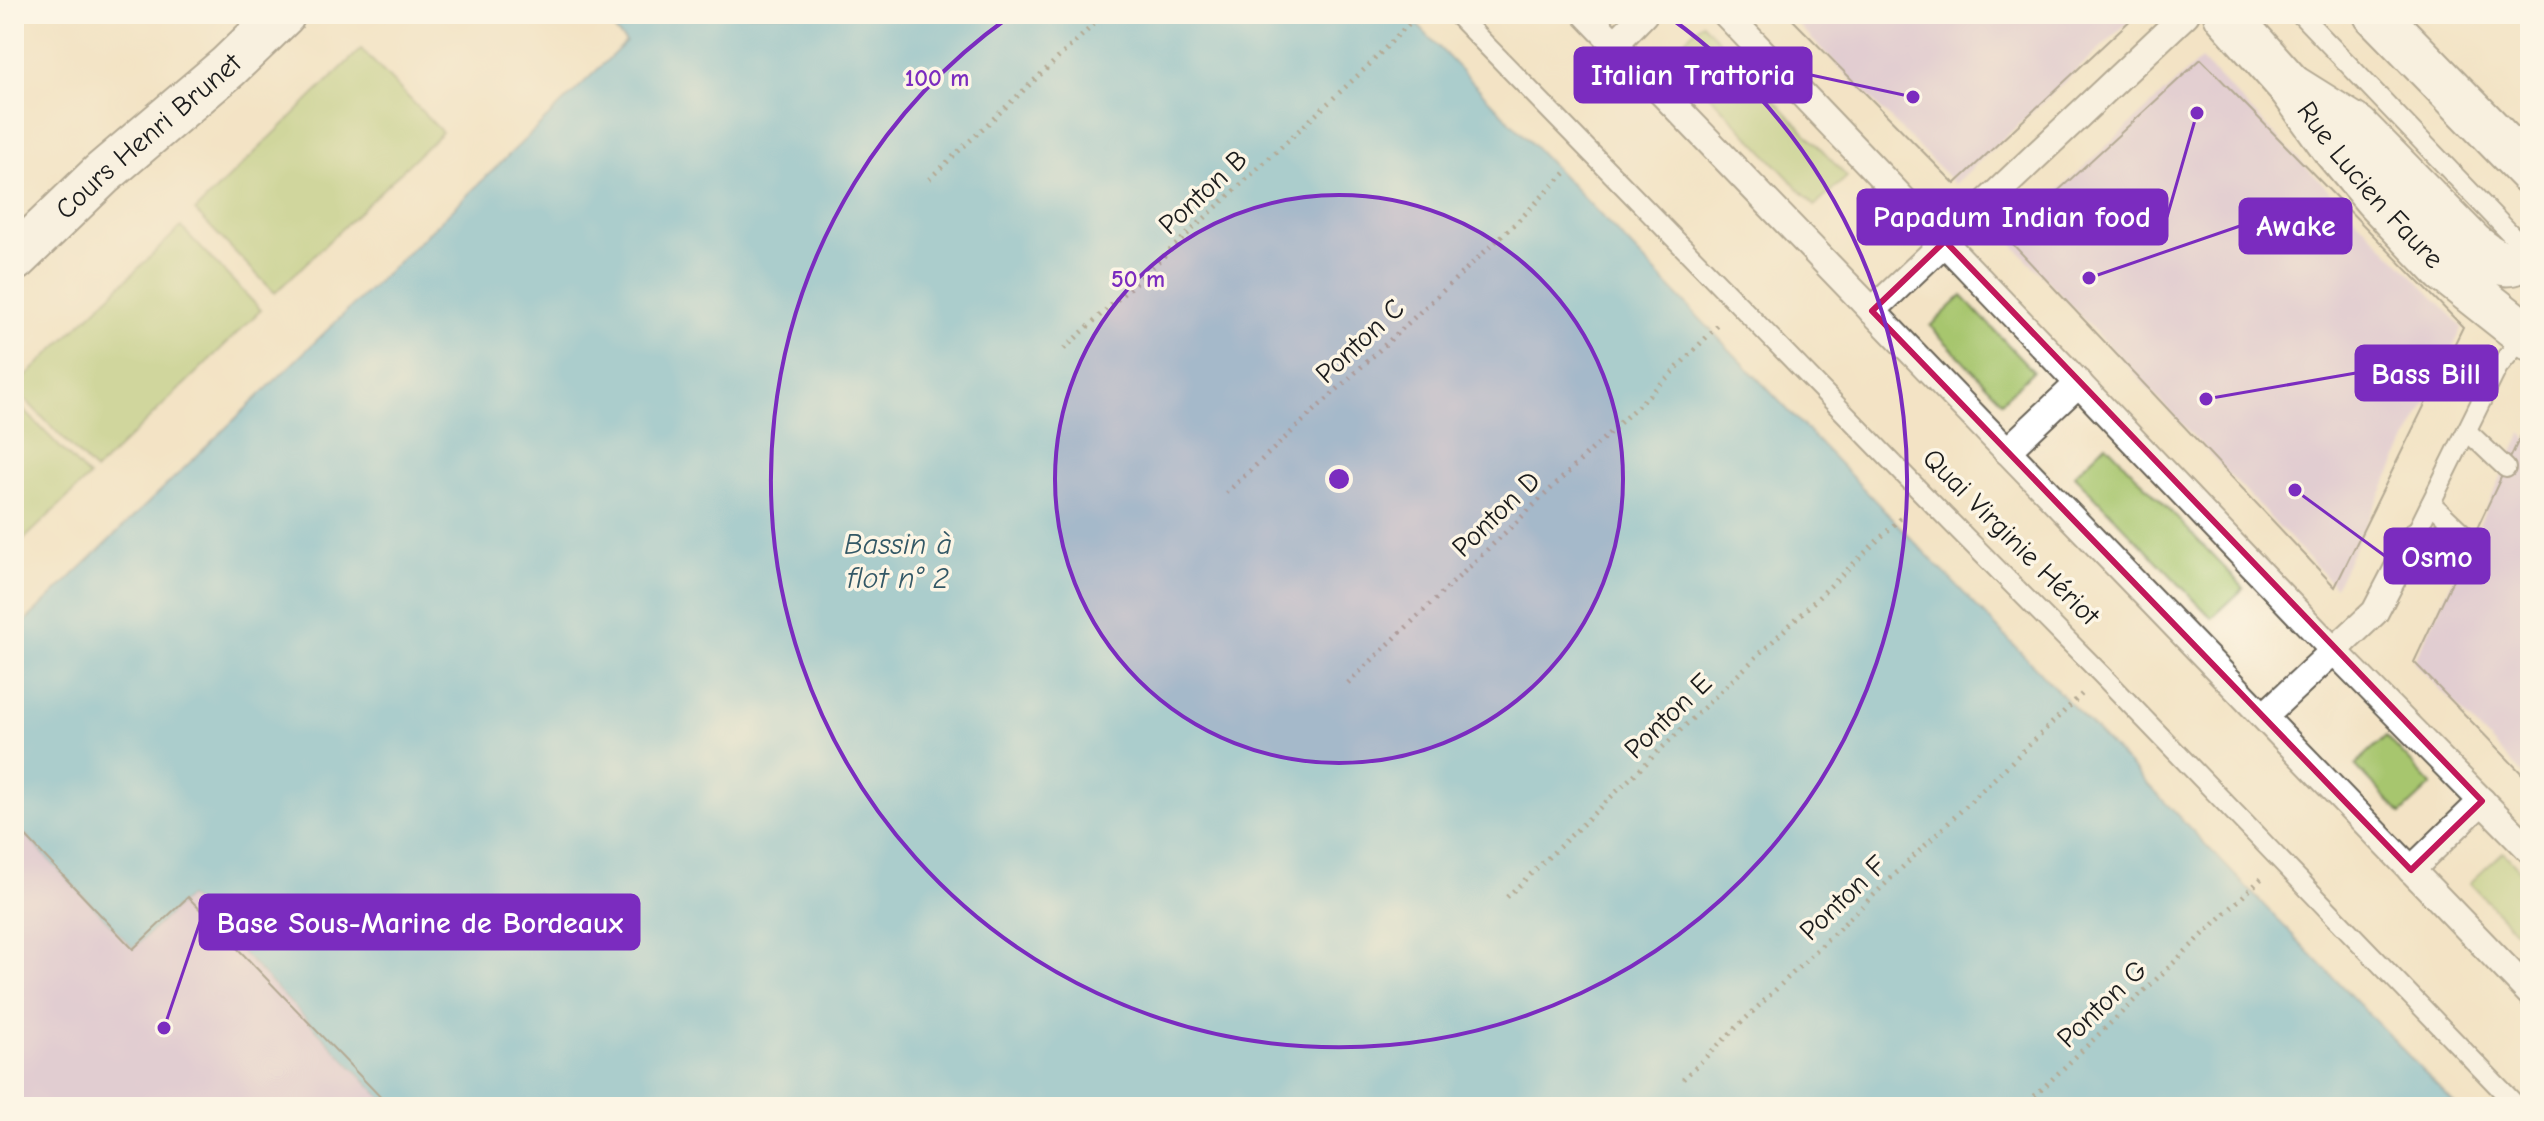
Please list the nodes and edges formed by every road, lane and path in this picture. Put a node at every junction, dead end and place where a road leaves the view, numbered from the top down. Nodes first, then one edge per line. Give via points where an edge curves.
1 (283, 14) edge
2 (1105, 14) edge
3 (1418, 14) edge
4 (1456, 14) edge
5 (1586, 14) edge
6 (1644, 14) edge
7 (1726, 14) edge
8 (2186, 14) edge
9 (2226, 14) edge
10 (2300, 14) edge
11 (2376, 14) edge
12 (1615, 44) junction
13 (2290, 86) junction
14 (1570, 168) dead end
15 (2530, 172) edge
16 (929, 179) dead end
17 (1945, 241) junction
18 (2530, 253) edge
19 (14, 259) edge
20 (1872, 311) junction
21 (1719, 325) dead end
22 (2528, 334) edge
23 (1064, 349) dead end
24 (2079, 383) junction
25 (2467, 431) junction
26 (2007, 451) junction
27 (2506, 468) dead end
28 (1226, 493) dead end
29 (2431, 503) junction
30 (1904, 516) dead end
31 (2414, 537) joint
32 (2471, 541) dead end
33 (2334, 651) junction
34 (1348, 683) dead end
35 (2080, 696) dead end
36 (2265, 715) junction
37 (2482, 801) junction
38 (2530, 850) edge
39 (2411, 870) junction
40 (2257, 883) dead end
41 (1507, 897) dead end
42 (2530, 993) edge
43 (1683, 1079) dead end
44 (2023, 1107) edge
45 (2518, 1107) edge

1 - 19 main road, Cours Henri Brunet
2 - 16 path
3 - 23 path, Ponton B
4 - 45 lane, Quai Virginie Hériot
5 - 12 street, Quai Virginie Hériot
6 - 12 street
7 - 17 street
8 - 17 street
9 - 13 main road, Rue Lucien Faure
10 - 18 lane
11 - 15 main road
12 - 20 street, Quai Virginie Hériot
13 - 18 main road via 2357,128 2492,260 2508,264
13 - 22 main road, Rue Lucien Faure via 2365,186 2436,262
14 - 28 path, Ponton C
17 - 20 street
17 - 24 street
20 - 26 street, Quai Virginie Hériot
21 - 34 path, Ponton D
22 - 25 lane via 2498,367
24 - 26 street
24 - 33 street
25 - 27 lane
25 - 29 lane
26 - 36 street, Quai Virginie Hériot
29 - 31 lane
29 - 32 lane
30 - 41 path, Ponton E
31 - 33 street via 2375,612
33 - 36 street
33 - 37 street
35 - 43 path, Ponton F
36 - 39 street, Quai Virginie Hériot
37 - 38 street
37 - 39 street
39 - 42 street, Quai Virginie Hériot
40 - 44 path, Ponton G

